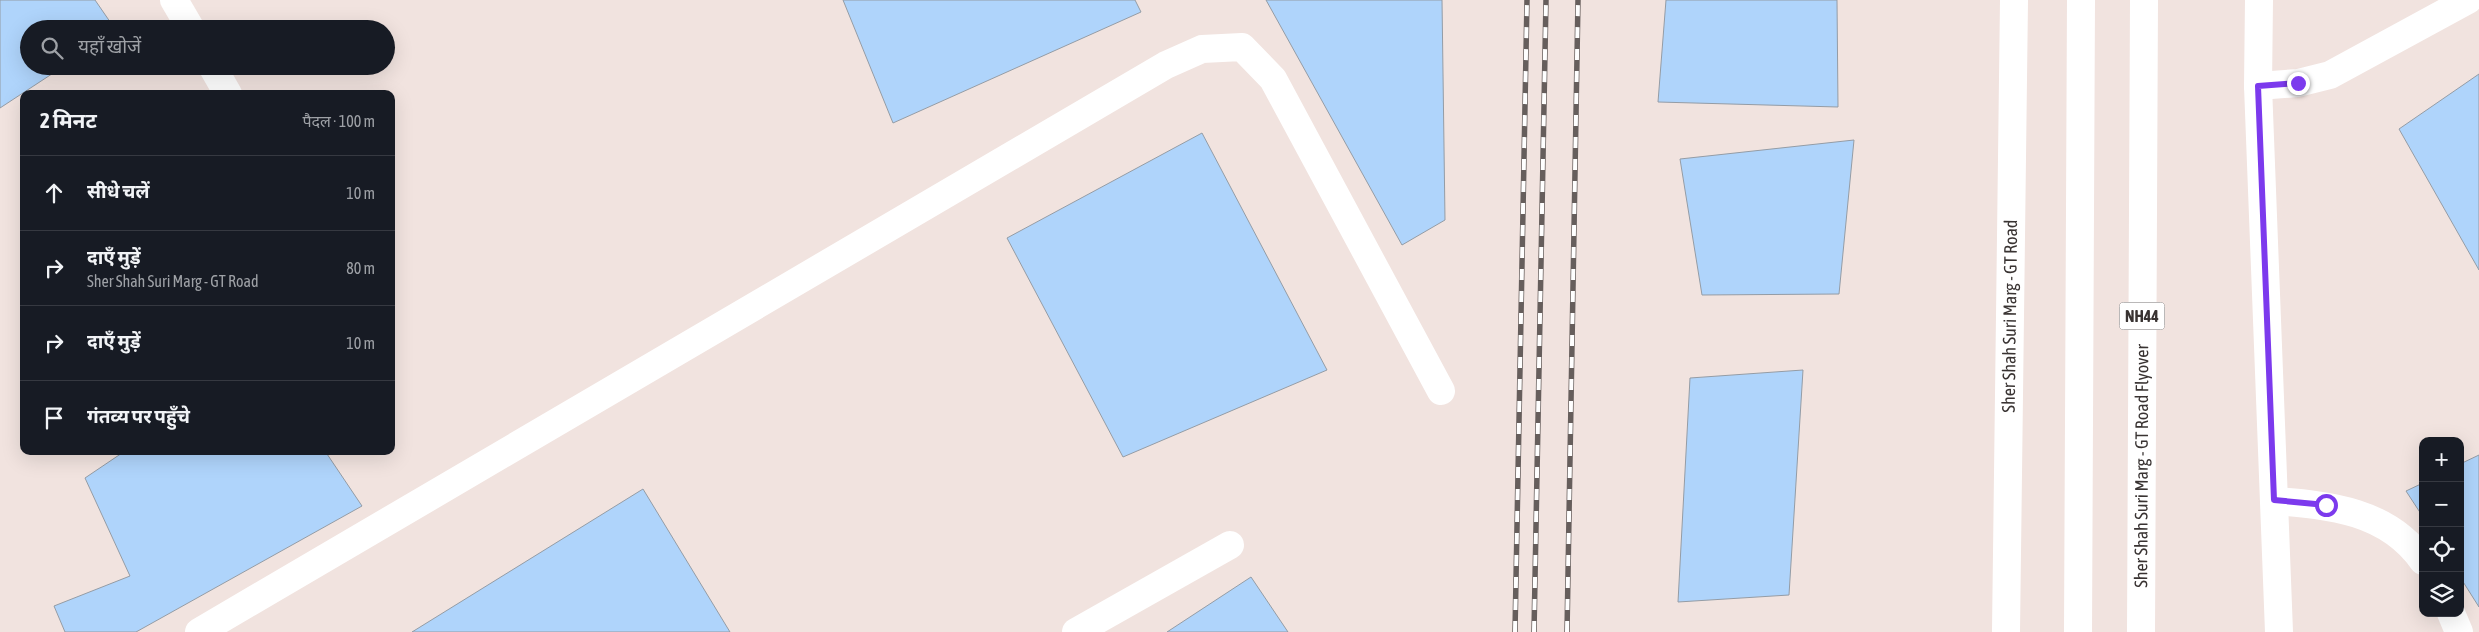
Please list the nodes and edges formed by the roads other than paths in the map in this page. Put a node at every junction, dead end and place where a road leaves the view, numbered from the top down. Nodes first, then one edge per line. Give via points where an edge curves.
1 (174, 0) edge
2 (2014, 0) edge
3 (2081, 0) edge
4 (2144, 0) edge
5 (2259, 0) edge
6 (2468, 0) edge
7 (185, 20) edge
8 (217, 75) edge
9 (2258, 86) junction
10 (226, 90) edge
11 (1442, 391) dead end
12 (2274, 500) junction
13 (1230, 545) dead end
14 (2419, 556) edge
15 (2453, 617) edge
16 (199, 632) edge
17 (1076, 632) edge
18 (2006, 632) edge
19 (2078, 632) edge
20 (2141, 632) edge
21 (2279, 632) edge
22 (2459, 632) edge

1 - 7 main road
2 - 18 main road, Sher Shah Suri Marg - GT Road
3 - 19 main road
4 - 20 main road, Sher Shah Suri Marg - GT Road Flyover / NH44
5 - 9 main road
6 - 9 main road via 2330,75 2298,83
8 - 10 main road
9 - 12 main road
11 - 16 main road via 1273,80 1242,47 1202,49 1158,70
12 - 14 main road via 2326,505 2365,515 2399,534
12 - 21 main road
13 - 17 main road
15 - 22 main road

